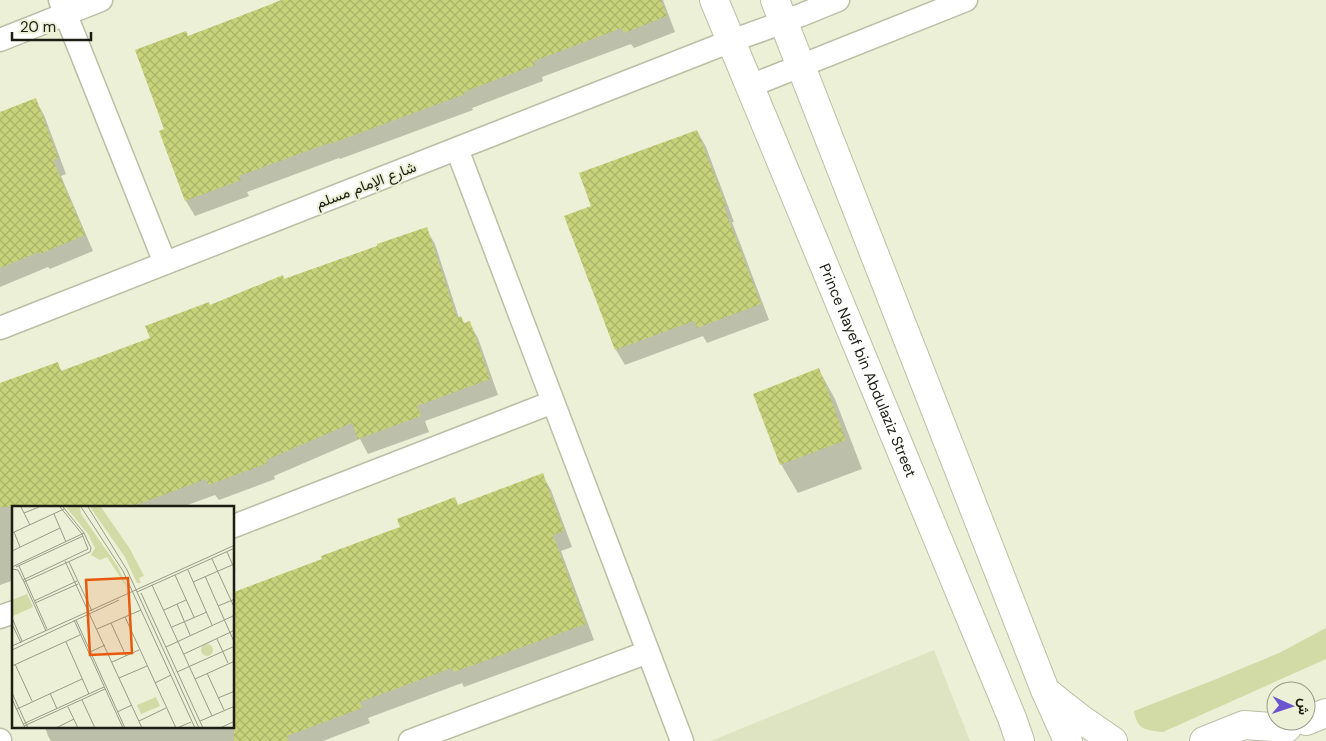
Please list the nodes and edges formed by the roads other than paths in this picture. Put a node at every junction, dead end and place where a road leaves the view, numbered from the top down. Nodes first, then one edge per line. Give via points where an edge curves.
1 (101, 0) edge
2 (714, 0) edge
3 (838, 0) edge
4 (966, 0) edge
5 (63, 7) edge
6 (779, 11) edge
7 (0, 40) edge
8 (731, 41) junction
9 (801, 66) junction
10 (750, 86) junction
11 (457, 149) junction
12 (165, 263) junction
13 (0, 328) edge
14 (553, 402) junction
15 (235, 526) edge
16 (12, 613) edge
17 (0, 617) edge
18 (648, 652) junction
19 (1045, 690) junction
20 (1266, 724) edge
21 (1281, 731) edge
22 (1010, 733) edge
23 (410, 741) edge
24 (682, 741) edge
25 (1068, 741) edge
26 (1114, 741) edge
27 (1204, 741) edge
28 (1258, 741) edge

1 - 5 street
2 - 8 main road, Prince Nayef bin Abdulaziz Street
3 - 6 street, شارع الإمام مسلم
4 - 9 street
5 - 7 street
5 - 12 street
6 - 8 street, شارع الإمام مسلم
6 - 9 main road
8 - 10 main road, Prince Nayef bin Abdulaziz Street
8 - 11 street, شارع الإمام مسلم
9 - 10 street
9 - 19 main road
10 - 22 main road, Prince Nayef bin Abdulaziz Street
11 - 12 street, شارع الإمام مسلم
11 - 14 street
12 - 13 street, شارع الإمام مسلم
14 - 15 street
14 - 18 street
16 - 17 street
18 - 23 street
18 - 24 street
19 - 25 main road
19 - 26 main road
20 - 27 main road via 1244,725
21 - 28 main road

